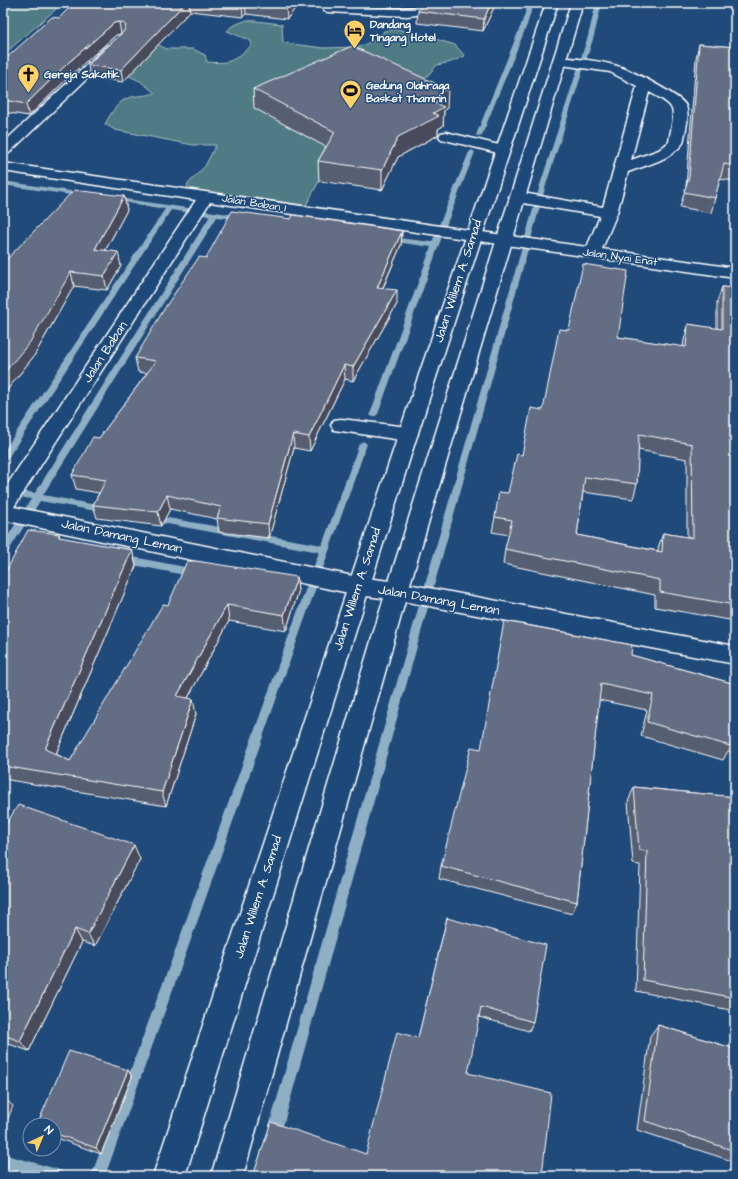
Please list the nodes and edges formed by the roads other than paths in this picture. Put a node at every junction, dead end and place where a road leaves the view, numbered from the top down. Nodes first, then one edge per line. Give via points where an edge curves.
1 (448, 3) edge
2 (552, 3) edge
3 (577, 3) edge
4 (328, 8) dead end
5 (121, 39) edge
6 (559, 61) junction
7 (644, 84) junction
8 (446, 136) dead end
9 (502, 150) junction
10 (3, 152) edge
11 (3, 168) edge
12 (621, 169) junction
13 (206, 196) junction
14 (517, 198) junction
15 (609, 213) junction
16 (472, 236) junction
17 (505, 240) junction
18 (592, 253) junction
19 (735, 273) edge
20 (341, 424) dead end
21 (408, 434) junction
22 (4, 507) edge
23 (358, 586) junction
24 (397, 591) junction
25 (735, 655) edge
26 (169, 1176) edge
27 (227, 1176) edge

1 - 4 main road via 426,10 407,12
2 - 9 main road, Jalan Willem A. Samad
3 - 6 main road
5 - 10 main road
6 - 7 main road via 614,69
6 - 14 main road
7 - 12 main road
7 - 12 main road via 671,98 679,106 676,143 664,153
8 - 9 main road
9 - 16 main road, Jalan Willem A. Samad
11 - 13 main road, Jalan Baban I
12 - 15 main road
13 - 16 main road, Jalan Baban I
13 - 22 main road, Jalan Baban
14 - 15 main road
14 - 17 main road
15 - 18 main road
16 - 17 main road, Jalan Baban I
16 - 21 main road, Jalan Willem A. Samad
17 - 18 main road, Jalan Nyai Enat
17 - 24 main road
18 - 19 main road, Jalan Nyai Enat
20 - 21 main road
21 - 23 main road, Jalan Willem A. Samad
22 - 23 main road, Jalan Damang Leman
23 - 24 main road, Jalan Damang Leman
23 - 26 main road, Jalan Willem A. Samad
24 - 25 main road, Jalan Damang Leman
24 - 27 main road

